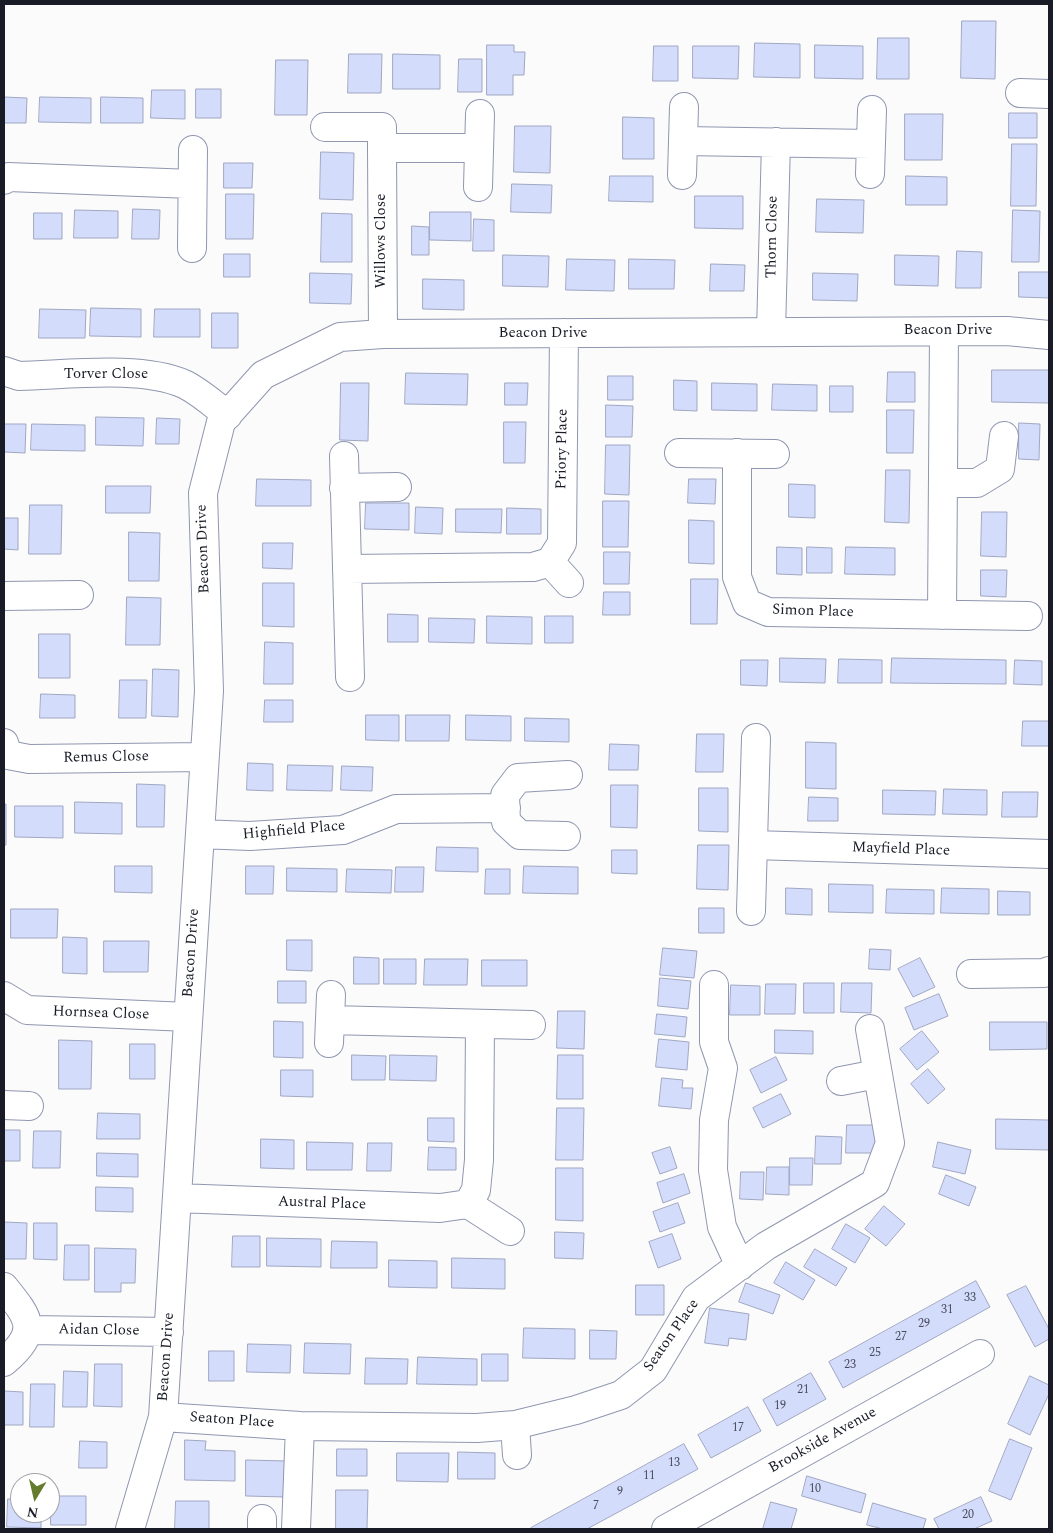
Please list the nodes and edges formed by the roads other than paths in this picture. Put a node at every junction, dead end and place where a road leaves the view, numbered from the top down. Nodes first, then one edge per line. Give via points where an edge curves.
1 (1020, 93) dead end
2 (1049, 94) edge
3 (684, 107) dead end
4 (872, 110) dead end
5 (480, 114) dead end
6 (325, 127) dead end
7 (683, 141) junction
8 (776, 142) junction
9 (871, 144) junction
10 (382, 148) junction
11 (479, 148) junction
12 (193, 150) dead end
13 (870, 174) dead end
14 (682, 175) dead end
15 (4, 180) edge
16 (192, 184) junction
17 (478, 187) dead end
18 (192, 248) dead end
19 (771, 332) junction
20 (944, 332) junction
21 (383, 334) junction
22 (564, 334) junction
23 (1049, 336) edge
24 (4, 371) edge
25 (228, 415) junction
26 (1004, 436) dead end
27 (679, 453) dead end
28 (737, 453) junction
29 (775, 454) dead end
30 (344, 456) dead end
31 (942, 483) junction
32 (397, 487) dead end
33 (344, 488) junction
34 (550, 562) junction
35 (347, 570) junction
36 (569, 583) dead end
37 (79, 595) dead end
38 (4, 596) edge
39 (942, 615) junction
40 (1028, 616) dead end
41 (350, 677) dead end
42 (756, 738) dead end
43 (5, 752) edge
44 (204, 757) junction
45 (568, 775) dead end
46 (506, 808) junction
47 (200, 834) junction
48 (566, 836) dead end
49 (753, 845) junction
50 (1049, 854) edge
51 (751, 911) dead end
52 (1049, 971) edge
53 (971, 974) dead end
54 (714, 985) dead end
55 (8, 1007) edge
56 (188, 1017) junction
57 (330, 1019) dead end
58 (480, 1024) junction
59 (531, 1025) dead end
60 (870, 1030) dead end
61 (877, 1074) junction
62 (841, 1081) dead end
63 (177, 1198) junction
64 (468, 1204) junction
65 (510, 1231) dead end
66 (740, 1266) junction
67 (4, 1287) edge
68 (29, 1330) junction
69 (169, 1332) junction
70 (980, 1354) dead end
71 (4, 1362) edge
72 (163, 1417) junction
73 (515, 1425) junction
74 (300, 1426) junction
75 (517, 1455) dead end
76 (130, 1529) edge
77 (296, 1529) edge
78 (666, 1529) edge

1 - 2 street
3 - 7 street
4 - 9 street
5 - 11 street
6 - 10 street, Willows Close via 382,127
7 - 8 street
7 - 14 street
8 - 9 street
8 - 19 street, Thorn Close
9 - 13 street
10 - 11 street
10 - 21 street, Willows Close
11 - 17 street
12 - 16 street
15 - 16 street via 8,177
16 - 18 street
19 - 20 street, Beacon Drive
19 - 22 street, Beacon Drive
20 - 23 street, Beacon Drive via 1007,331
20 - 31 street
21 - 22 street, Beacon Drive
21 - 25 street, Beacon Drive via 340,337 263,375
22 - 34 street, Priory Place via 562,543
24 - 25 street, Torver Close via 19,376 132,373 159,376 185,385
25 - 44 street, Beacon Drive via 221,422 203,494 209,691
26 - 31 street via 1000,469 977,483
27 - 28 street
28 - 29 street
28 - 39 street, Simon Place via 737,576 747,603 768,612
30 - 33 street
31 - 39 street
32 - 33 street
33 - 35 street
34 - 35 street via 533,567
34 - 36 street
35 - 41 street
37 - 38 street
39 - 40 street, Simon Place
42 - 49 street
43 - 44 street, Remus Close via 29,759
44 - 47 street, Beacon Drive
45 - 46 street via 518,778 505,795
46 - 47 street, Highfield Place via 396,809 343,830 250,836
46 - 48 street via 506,822 520,835
47 - 56 street, Beacon Drive
49 - 50 street, Mayfield Place
49 - 51 street
52 - 53 street via 1044,974
54 - 66 street via 714,1042 724,1068 714,1120 704,1141 713,1170 722,1227
55 - 56 street, Hornsea Close via 64,1013
56 - 63 street, Beacon Drive
57 - 58 street
58 - 59 street
58 - 64 street via 479,1160 476,1190
60 - 61 street, Seaton Place
61 - 62 street
61 - 66 street, Seaton Place via 890,1143 876,1183 766,1246
63 - 64 street, Austral Place via 440,1208
63 - 69 street, Beacon Drive
64 - 65 street
66 - 73 street, Seaton Place via 696,1298 653,1370 621,1395
67 - 68 street via 26,1314
68 - 69 street, Aidan Close
68 - 71 street via 17,1351
69 - 72 street, Beacon Drive
70 - 78 street, Brookside Avenue
72 - 74 street, Seaton Place
72 - 76 street, Beacon Drive
73 - 74 street, Seaton Place via 477,1428
73 - 75 street
74 - 77 street

